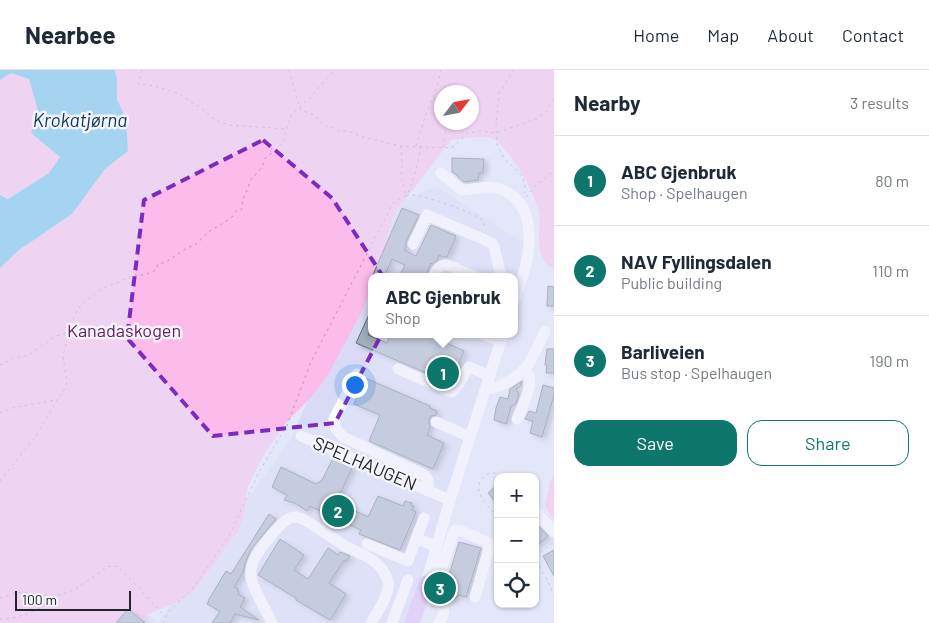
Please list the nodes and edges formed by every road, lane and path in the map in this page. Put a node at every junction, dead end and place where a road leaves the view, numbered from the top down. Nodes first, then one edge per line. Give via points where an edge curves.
1 (142, 70) edge
2 (289, 70) edge
3 (334, 70) edge
4 (441, 70) edge
5 (514, 70) edge
6 (433, 96) joint
7 (554, 97) edge
8 (300, 107) junction
9 (287, 130) junction
10 (445, 130) edge
11 (496, 133) junction
12 (401, 146) junction
13 (416, 147) junction
14 (421, 147) junction
15 (443, 148) junction
16 (554, 171) edge
17 (441, 172) dead end
18 (405, 196) junction
19 (521, 204) junction
20 (486, 231) dead end
21 (412, 244) dead end
22 (435, 273) edge
23 (466, 273) edge
24 (500, 273) edge
25 (518, 287) edge
26 (545, 331) dead end
27 (68, 333) junction
28 (502, 338) edge
29 (0, 365) edge
30 (398, 369) dead end
31 (524, 370) junction
32 (357, 374) dead end
33 (490, 376) junction
34 (487, 388) junction
35 (57, 400) junction
36 (0, 413) edge
37 (518, 419) dead end
38 (436, 422) dead end
39 (301, 436) dead end
40 (470, 437) junction
41 (497, 473) edge
42 (0, 481) edge
43 (428, 490) junction
44 (450, 500) junction
45 (494, 512) edge
46 (539, 515) edge
47 (424, 518) dead end
48 (554, 532) edge
49 (416, 539) junction
50 (554, 542) edge
51 (367, 544) dead end
52 (437, 546) junction
53 (539, 553) edge
54 (537, 563) edge
55 (432, 564) junction
56 (408, 580) dead end
57 (426, 583) joint
58 (65, 593) junction
59 (554, 596) edge
60 (475, 597) dead end
61 (0, 598) edge
62 (421, 599) junction
63 (166, 616) junction
64 (0, 619) edge
65 (163, 623) edge
66 (272, 623) edge
67 (371, 623) edge
68 (392, 623) edge
69 (412, 623) edge
70 (439, 623) edge

1 - 9 path via 138,84 179,94 215,120 229,125
2 - 8 path
3 - 8 path
4 - 6 path
5 - 11 path via 499,93
6 - 13 path
7 - 11 path via 546,112 536,119
8 - 9 path via 291,115
8 - 12 path via 328,127
9 - 27 path via 281,146 265,158 250,181 240,210 195,245 158,264 156,270 134,275 100,290 82,304
10 - 15 path
11 - 15 path via 468,133 453,147
11 - 19 path via 497,145 505,160 524,180
12 - 13 path
12 - 18 path
13 - 14 path
14 - 15 path
14 - 18 path via 416,174
16 - 19 path via 535,186
17 - 19 street via 462,190 494,187 513,195
18 - 20 path via 425,198 472,213 483,220
18 - 63 path via 391,207 311,362 288,425 259,472 230,534 193,588
19 - 25 street via 528,224 528,250
21 - 24 street via 427,215 492,243
22 - 23 street via 441,265 447,264
26 - 31 street
27 - 29 path via 56,336 27,356
27 - 35 path via 63,357 67,383
28 - 33 street
30 - 33 street via 452,392 469,367
31 - 34 street via 506,384
31 - 37 street via 530,379
32 - 43 street, SPELHAUGEN via 334,419 336,429 343,437 423,474 429,482
33 - 34 street
34 - 40 street
35 - 36 path
35 - 42 path via 36,436
38 - 40 street
39 - 43 street, SPELHAUGEN
40 - 44 street
41 - 45 path via 482,477 479,483 482,498
43 - 44 street, SPELHAUGEN
44 - 52 street
46 - 48 street
47 - 49 street
49 - 51 street via 408,561
49 - 52 street
50 - 53 path
52 - 55 street
54 - 59 path
55 - 57 street
55 - 60 street via 442,567 454,531 459,530 487,542 489,548
56 - 68 street
57 - 62 main road
58 - 61 path via 16,593
58 - 63 path via 107,567 119,567
58 - 64 path via 54,602 24,615
62 - 69 main road
62 - 70 street via 431,598 443,607
63 - 65 path
66 - 67 street via 250,572 252,563 280,524 295,517 370,559 384,572 387,591

